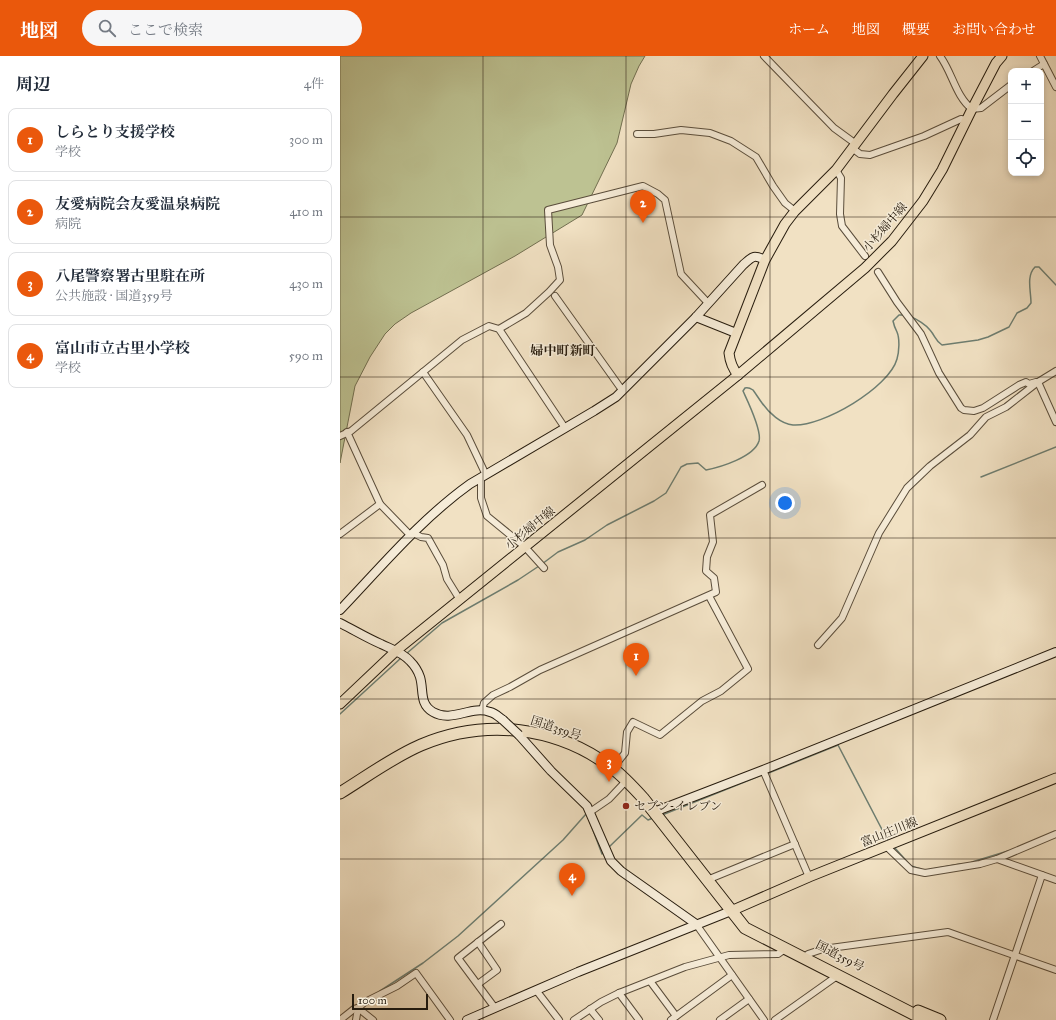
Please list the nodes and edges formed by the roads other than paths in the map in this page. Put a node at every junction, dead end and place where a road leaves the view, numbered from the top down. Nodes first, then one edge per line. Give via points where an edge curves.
1 (764, 56) edge
2 (923, 56) edge
3 (940, 56) edge
4 (1002, 56) edge
5 (1040, 56) edge
6 (1044, 64) junction
7 (1038, 68) edge
8 (1008, 87) edge
9 (1056, 87) edge
10 (972, 109) junction
11 (967, 120) junction
12 (637, 134) dead end
13 (854, 146) junction
14 (836, 170) junction
15 (795, 211) junction
16 (865, 256) dead end
17 (765, 260) junction
18 (878, 272) dead end
19 (555, 296) dead end
20 (708, 303) junction
21 (696, 317) junction
22 (499, 329) junction
23 (736, 333) junction
24 (1056, 371) edge
25 (423, 372) junction
26 (738, 375) junction
27 (1038, 382) junction
28 (622, 390) junction
29 (1056, 422) edge
30 (566, 428) junction
31 (347, 432) junction
32 (340, 436) edge
33 (483, 475) junction
34 (762, 485) dead end
35 (380, 504) junction
36 (340, 534) edge
37 (412, 535) junction
38 (525, 547) junction
39 (544, 568) dead end
40 (708, 596) junction
41 (460, 600) junction
42 (340, 610) edge
43 (340, 623) edge
44 (818, 646) dead end
45 (396, 650) junction
46 (1056, 652) edge
47 (340, 704) edge
48 (482, 710) junction
49 (613, 768) junction
50 (763, 770) junction
51 (1056, 778) edge
52 (626, 780) junction
53 (340, 793) edge
54 (590, 812) junction
55 (654, 812) junction
56 (1056, 834) edge
57 (795, 844) junction
58 (886, 846) junction
59 (997, 859) junction
60 (1042, 875) junction
61 (809, 877) junction
62 (707, 880) junction
63 (1056, 880) edge
64 (731, 911) junction
65 (501, 924) dead end
66 (696, 924) junction
67 (478, 942) junction
68 (785, 949) junction
69 (808, 954) junction
70 (1015, 956) junction
71 (719, 958) junction
72 (1056, 970) edge
73 (732, 975) junction
74 (837, 976) junction
75 (650, 981) junction
76 (478, 984) junction
77 (536, 990) junction
78 (619, 993) junction
79 (749, 999) junction
80 (358, 1008) junction
81 (495, 1008) junction
82 (590, 1009) junction
83 (673, 1018) edge
84 (340, 1020) edge
85 (356, 1020) edge
86 (373, 1020) edge
87 (450, 1020) edge
88 (467, 1020) edge
89 (559, 1020) edge
90 (574, 1020) edge
91 (599, 1020) edge
92 (639, 1020) edge
93 (720, 1020) edge
94 (764, 1020) edge
95 (775, 1020) edge
96 (925, 1020) edge
97 (940, 1020) edge
98 (993, 1020) edge

1 - 13 street
2 - 13 main road
3 - 10 street via 948,67 965,104
4 - 10 main road, 小杉婦中線
5 - 6 street
6 - 7 street
6 - 9 street
8 - 10 street via 981,108
10 - 11 main road, 小杉婦中線
11 - 13 street via 961,119 924,136 870,155 860,154
11 - 26 main road, 小杉婦中線 via 923,201 892,241 865,268
12 - 15 street via 681,130 710,133 731,141 756,157 785,203
13 - 14 main road
14 - 15 main road
14 - 16 street via 841,178 842,226
15 - 17 main road
17 - 20 street via 757,256 752,257
17 - 23 main road
18 - 27 street via 921,334 931,358 961,408 974,411 983,408 1019,385
19 - 28 street
20 - 21 street
20 - 22 street via 681,274 665,200 644,186 548,210 550,245 560,280 526,314
21 - 23 street
21 - 28 street
22 - 25 street via 489,326 462,340
22 - 30 street
23 - 26 main road via 729,353 730,362
24 - 27 street
25 - 31 street
25 - 33 street via 467,435
26 - 38 main road, 小杉婦中線
27 - 29 street
27 - 44 street via 1006,407 986,417 970,435 930,466 908,488 879,533 842,618
28 - 30 street
30 - 33 street
31 - 32 street
31 - 35 street
33 - 37 street via 454,496
33 - 38 street via 481,498 487,516
34 - 40 street via 710,515 713,542 707,557 706,571 714,578 716,592
35 - 36 street
35 - 37 street
37 - 41 street via 428,538 443,565 446,580
37 - 42 street
38 - 39 street
38 - 41 main road, 小杉婦中線
40 - 48 street via 540,670 493,695
40 - 49 street via 748,669 660,734 633,722 627,732 625,754
41 - 45 main road, 小杉婦中線
43 - 45 street
45 - 47 main road, 小杉婦中線
45 - 48 street via 410,660 416,669 425,705 432,711 448,716
46 - 50 street
48 - 54 street, bridge via 491,712 503,720 519,735
49 - 52 highway, 国道359号
49 - 53 highway, 国道359号 via 578,747 544,735 521,730 478,731 444,737 421,745
50 - 55 street
50 - 57 street
51 - 58 main road, 富山庄川線
52 - 54 street via 609,799
52 - 55 highway, 国道359号
54 - 66 street via 611,861 621,871
55 - 62 highway, 国道359号
56 - 59 street
57 - 61 street
57 - 62 street
58 - 59 street via 911,870 925,873
58 - 61 main road, 富山庄川線
59 - 60 street
60 - 63 street
60 - 70 street
61 - 64 main road, 富山庄川線
62 - 64 highway, 国道359号
64 - 66 street
64 - 68 highway, 国道359号 via 745,928
64 - 69 highway, 国道359号
65 - 67 street
66 - 71 street
66 - 77 street
67 - 76 street via 497,970
67 - 76 street via 458,958
68 - 71 street via 778,954 730,955
68 - 74 highway, 国道359号
69 - 70 street via 823,949 948,932
69 - 97 highway, 国道359号
70 - 72 street
70 - 98 street
71 - 73 street
71 - 75 street via 685,967
73 - 79 street
73 - 83 street
74 - 95 street
74 - 96 highway, 国道359号
75 - 78 street
75 - 83 street
76 - 81 street
77 - 81 street
77 - 89 street
78 - 82 street
78 - 92 street
79 - 93 street
79 - 94 street
80 - 84 street
80 - 85 street
80 - 86 street
80 - 87 street via 416,973
81 - 88 street
82 - 90 street
82 - 91 street

